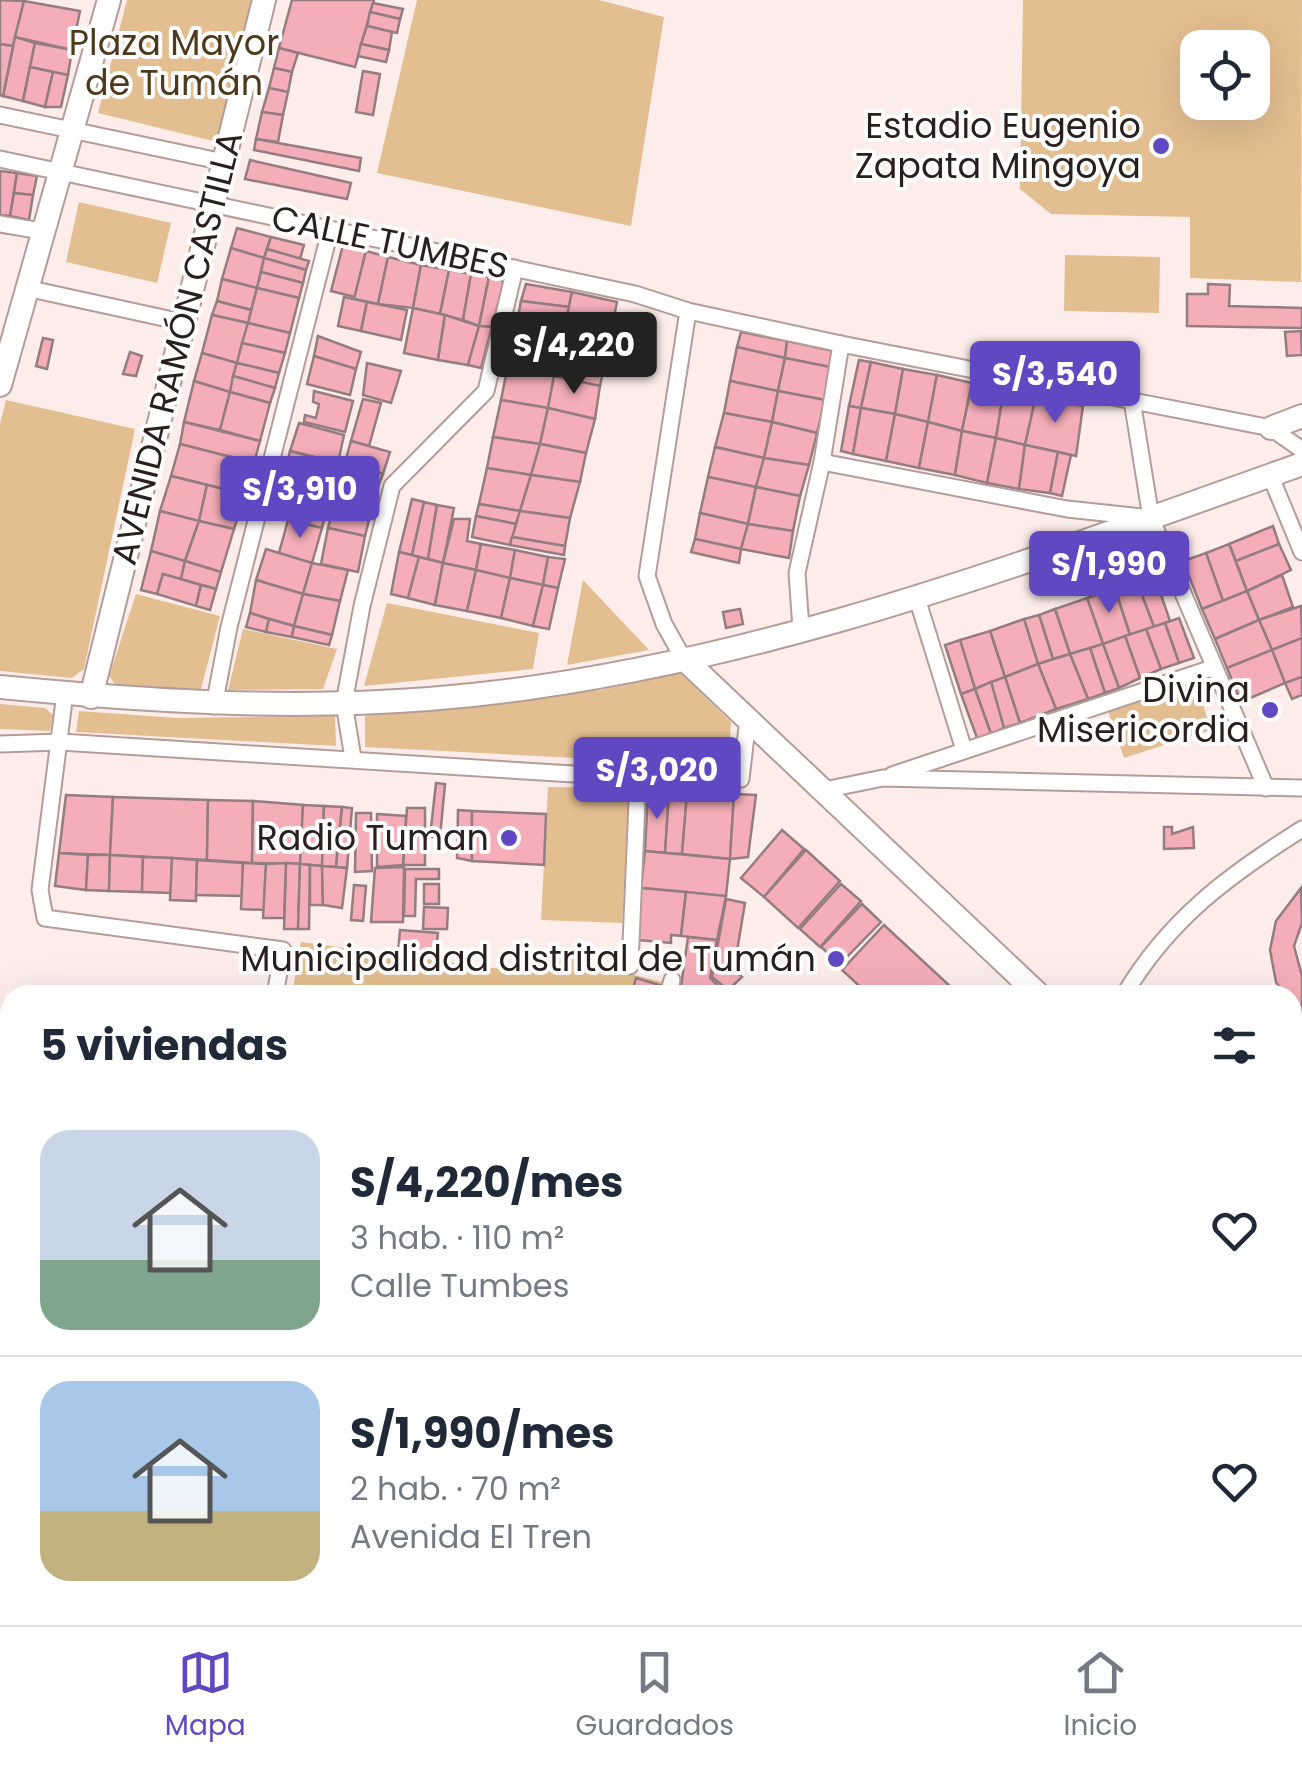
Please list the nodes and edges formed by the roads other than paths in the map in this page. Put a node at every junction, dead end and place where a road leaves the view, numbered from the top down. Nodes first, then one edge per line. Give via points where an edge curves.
1 (264, 0) edge
2 (102, 1) edge
3 (0, 114) edge
4 (72, 127) junction
5 (0, 159) edge
6 (224, 162) junction
7 (61, 170) junction
8 (213, 206) junction
9 (0, 224) edge
10 (330, 231) junction
11 (41, 232) junction
12 (515, 268) junction
13 (26, 288) junction
14 (688, 311) junction
15 (182, 322) junction
16 (841, 344) junction
17 (0, 385) edge
18 (1132, 400) junction
19 (1302, 416) edge
20 (1271, 428) junction
21 (1302, 450) edge
22 (822, 462) junction
23 (1302, 464) edge
24 (1270, 475) junction
25 (1151, 518) junction
26 (1302, 552) edge
27 (916, 595) junction
28 (802, 629) junction
29 (683, 658) junction
30 (1212, 668) junction
31 (0, 687) edge
32 (65, 694) junction
33 (91, 697) junction
34 (344, 703) junction
35 (214, 706) junction
36 (748, 719) junction
37 (60, 742) junction
38 (0, 744) edge
39 (964, 750) junction
40 (353, 758) junction
41 (638, 778) junction
42 (884, 778) junction
43 (1266, 788) junction
44 (1302, 788) edge
45 (824, 790) junction
46 (1302, 828) edge
47 (630, 966) dead end
48 (277, 985) edge
49 (1029, 985) edge
50 (1130, 985) edge

1 - 6 main road, AVENIDA RAMÓN CASTILLA
2 - 4 main road
3 - 4 street
4 - 6 street
4 - 7 main road
5 - 7 street, CALLE TUMBES
6 - 8 main road, AVENIDA RAMÓN CASTILLA
7 - 8 street, CALLE TUMBES
7 - 11 main road
8 - 10 street, CALLE TUMBES
8 - 15 main road, AVENIDA RAMÓN CASTILLA
9 - 11 street
10 - 12 street, CALLE TUMBES
10 - 35 street
11 - 13 main road
12 - 14 street, CALLE TUMBES
12 - 34 street via 486,391 392,486
13 - 15 street
13 - 17 main road
14 - 16 street, CALLE TUMBES
14 - 29 street via 647,576
15 - 33 main road, AVENIDA RAMÓN CASTILLA
16 - 18 street, CALLE TUMBES
16 - 22 street
18 - 20 street, CALLE TUMBES
18 - 25 street
19 - 20 main road
20 - 21 street, CALLE TUMBES
22 - 25 street via 1067,509
22 - 28 street via 797,573
23 - 24 main road
24 - 25 main road
24 - 26 street
25 - 27 main road
25 - 30 street
27 - 28 main road
27 - 39 street
28 - 29 main road
29 - 34 main road via 553,683
29 - 36 main road
30 - 39 street
30 - 43 street
31 - 32 main road
32 - 33 main road
32 - 37 street
33 - 35 main road
34 - 35 main road
34 - 40 street
36 - 41 street via 741,779
36 - 45 main road
37 - 38 street
37 - 40 street
37 - 48 street via 40,890 45,918 283,950
39 - 42 street
40 - 41 street
41 - 47 street
42 - 43 street
42 - 45 street
43 - 44 street
45 - 49 main road
46 - 50 street via 1234,871 1178,920

